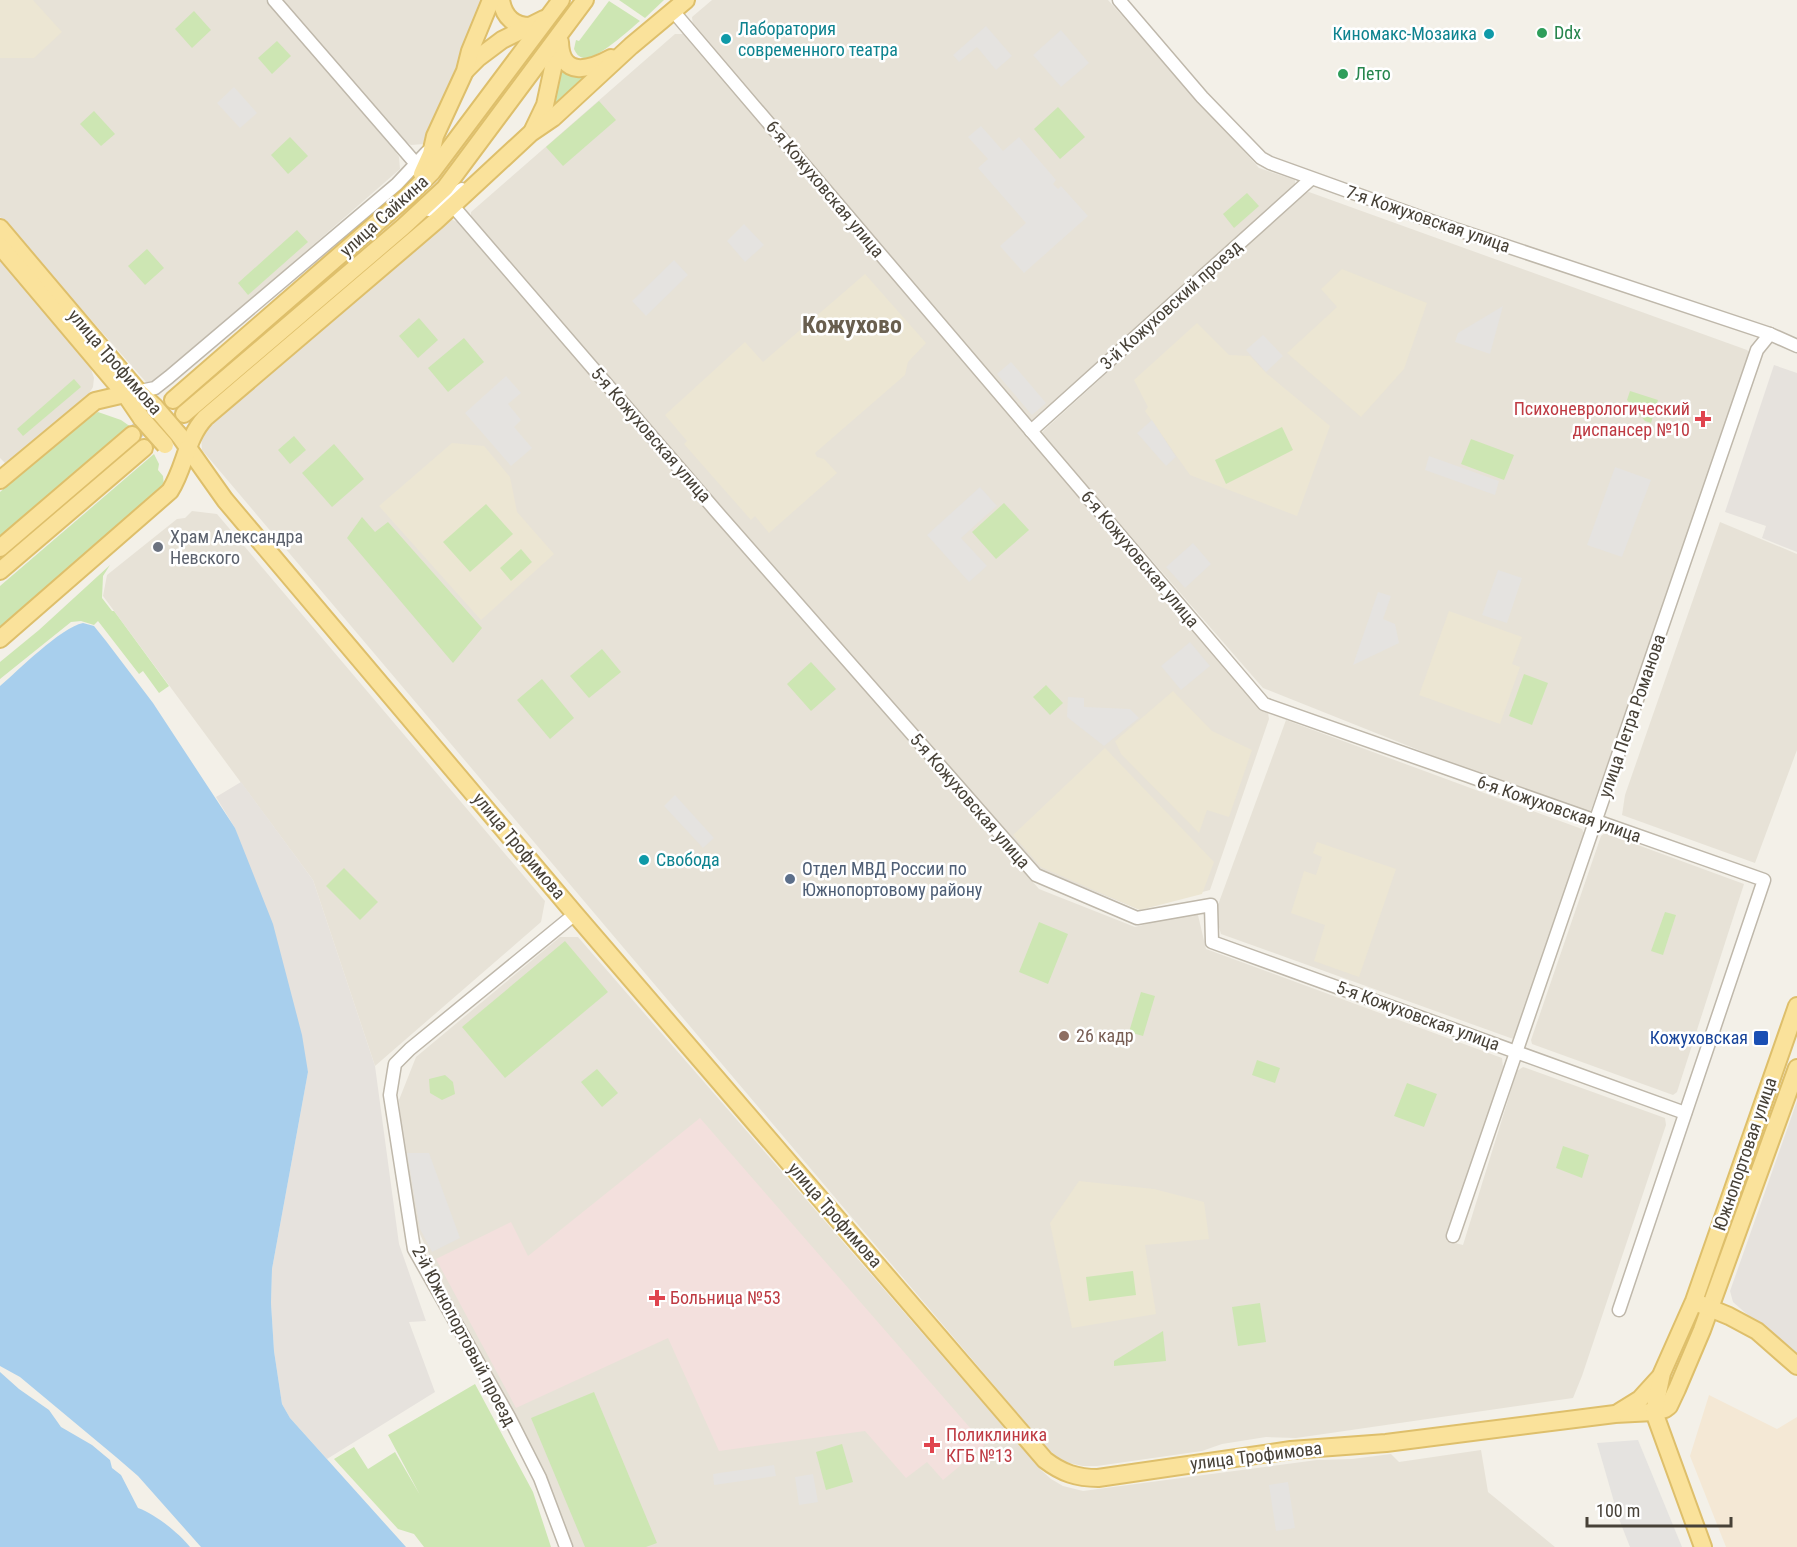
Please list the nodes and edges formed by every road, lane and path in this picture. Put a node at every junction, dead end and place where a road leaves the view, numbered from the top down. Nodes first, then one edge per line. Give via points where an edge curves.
1 (273, 0) edge
2 (491, 0) edge
3 (501, 0) edge
4 (585, 0) edge
5 (1119, 0) edge
6 (557, 5) edge
7 (679, 5) edge
8 (533, 26) junction
9 (560, 35) junction
10 (631, 46) junction
11 (465, 71) junction
12 (471, 121) junction
13 (531, 133) junction
14 (435, 136) junction
15 (431, 154) junction
16 (417, 165) junction
17 (487, 173) junction
18 (1311, 179) junction
19 (413, 192) junction
20 (453, 206) junction
21 (403, 227) junction
22 (0, 228) edge
23 (0, 246) edge
24 (1770, 334) junction
25 (1797, 346) edge
26 (131, 393) junction
27 (173, 400) tunnel mouth
28 (184, 414) tunnel mouth
29 (1031, 431) junction
30 (132, 435) tunnel mouth
31 (144, 448) tunnel mouth
32 (184, 449) junction
33 (0, 480) edge
34 (0, 548) edge
35 (0, 571) edge
36 (0, 639) edge
37 (1596, 822) junction
38 (575, 914) junction
39 (1797, 1006) edge
40 (1516, 1051) junction
41 (1797, 1068) edge
42 (1686, 1113) junction
43 (1453, 1236) dead end
44 (1694, 1301) junction
45 (1711, 1307) junction
46 (1619, 1310) dead end
47 (1797, 1366) edge
48 (1662, 1373) junction
49 (1654, 1412) junction
50 (1615, 1414) junction
51 (566, 1547) edge
52 (1703, 1547) edge

1 - 16 street
2 - 11 main road
3 - 8 main road via 510,20
4 - 9 main road, улица Сайкина
5 - 18 street, 7-я Кожуховская улица via 1261,158
6 - 8 main road
6 - 12 main road, улица Сайкина
7 - 10 main road, улица Сайкина
7 - 29 street, 6-я Кожуховская улица
8 - 11 main road via 502,40
9 - 10 main road via 563,56 575,67 584,69
9 - 13 main road via 546,105
9 - 21 main road, улица Сайкина via 451,181
10 - 13 main road, улица Сайкина via 553,118
11 - 14 main road
12 - 15 street
12 - 19 main road, улица Сайкина
13 - 17 main road, улица Сайкина
14 - 15 main road
14 - 16 street
15 - 16 street
15 - 19 main road
16 - 26 street via 170,377 155,388
17 - 20 main road
17 - 21 street, улица Сайкина
18 - 24 street, 7-я Кожуховская улица
18 - 29 street, 3-й Кожуховский проезд
19 - 27 main road, улица Сайкина
20 - 32 main road via 205,418
20 - 40 street, 5-я Кожуховская улица via 1036,875 1137,918 1211,905 1212,942
21 - 28 main road, улица Сайкина
22 - 26 main road, улица Трофимова
23 - 26 main road, улица Трофимова
24 - 25 street, 7-я Кожуховская улица
24 - 37 street, улица Петра Романова via 1757,350
26 - 32 main road, улица Трофимова, bridge via 155,407
26 - 32 main road, улица Трофимова, bridge via 142,419 165,445
26 - 33 main road via 95,401
29 - 37 street, 6-я Кожуховская улица via 1264,704
30 - 34 main road
31 - 35 main road
32 - 36 main road via 179,475 170,491
32 - 38 main road, улица Трофимова
37 - 40 street, улица Петра Романова
37 - 42 street, 6-я Кожуховская улица via 1764,880
38 - 50 main road, улица Трофимова via 1045,1460 1063,1473 1098,1478 1299,1449 1386,1443
38 - 51 street, 2-й Южнопортовый проезд via 410,1049 395,1064 390,1095 414,1249 535,1467
39 - 44 main road, Южнопортовая улица
40 - 42 street, 5-я Кожуховская улица
40 - 43 street, улица Петра Романова
41 - 45 main road, Южнопортовая улица
42 - 46 street
44 - 45 main road
44 - 48 main road, Южнопортовая улица
45 - 47 main road via 1757,1330
45 - 49 main road, Южнопортовая улица via 1669,1406
48 - 49 main road, Южнопортовая улица
48 - 50 main road via 1640,1399
49 - 50 main road, улица Трофимова
49 - 52 main road

